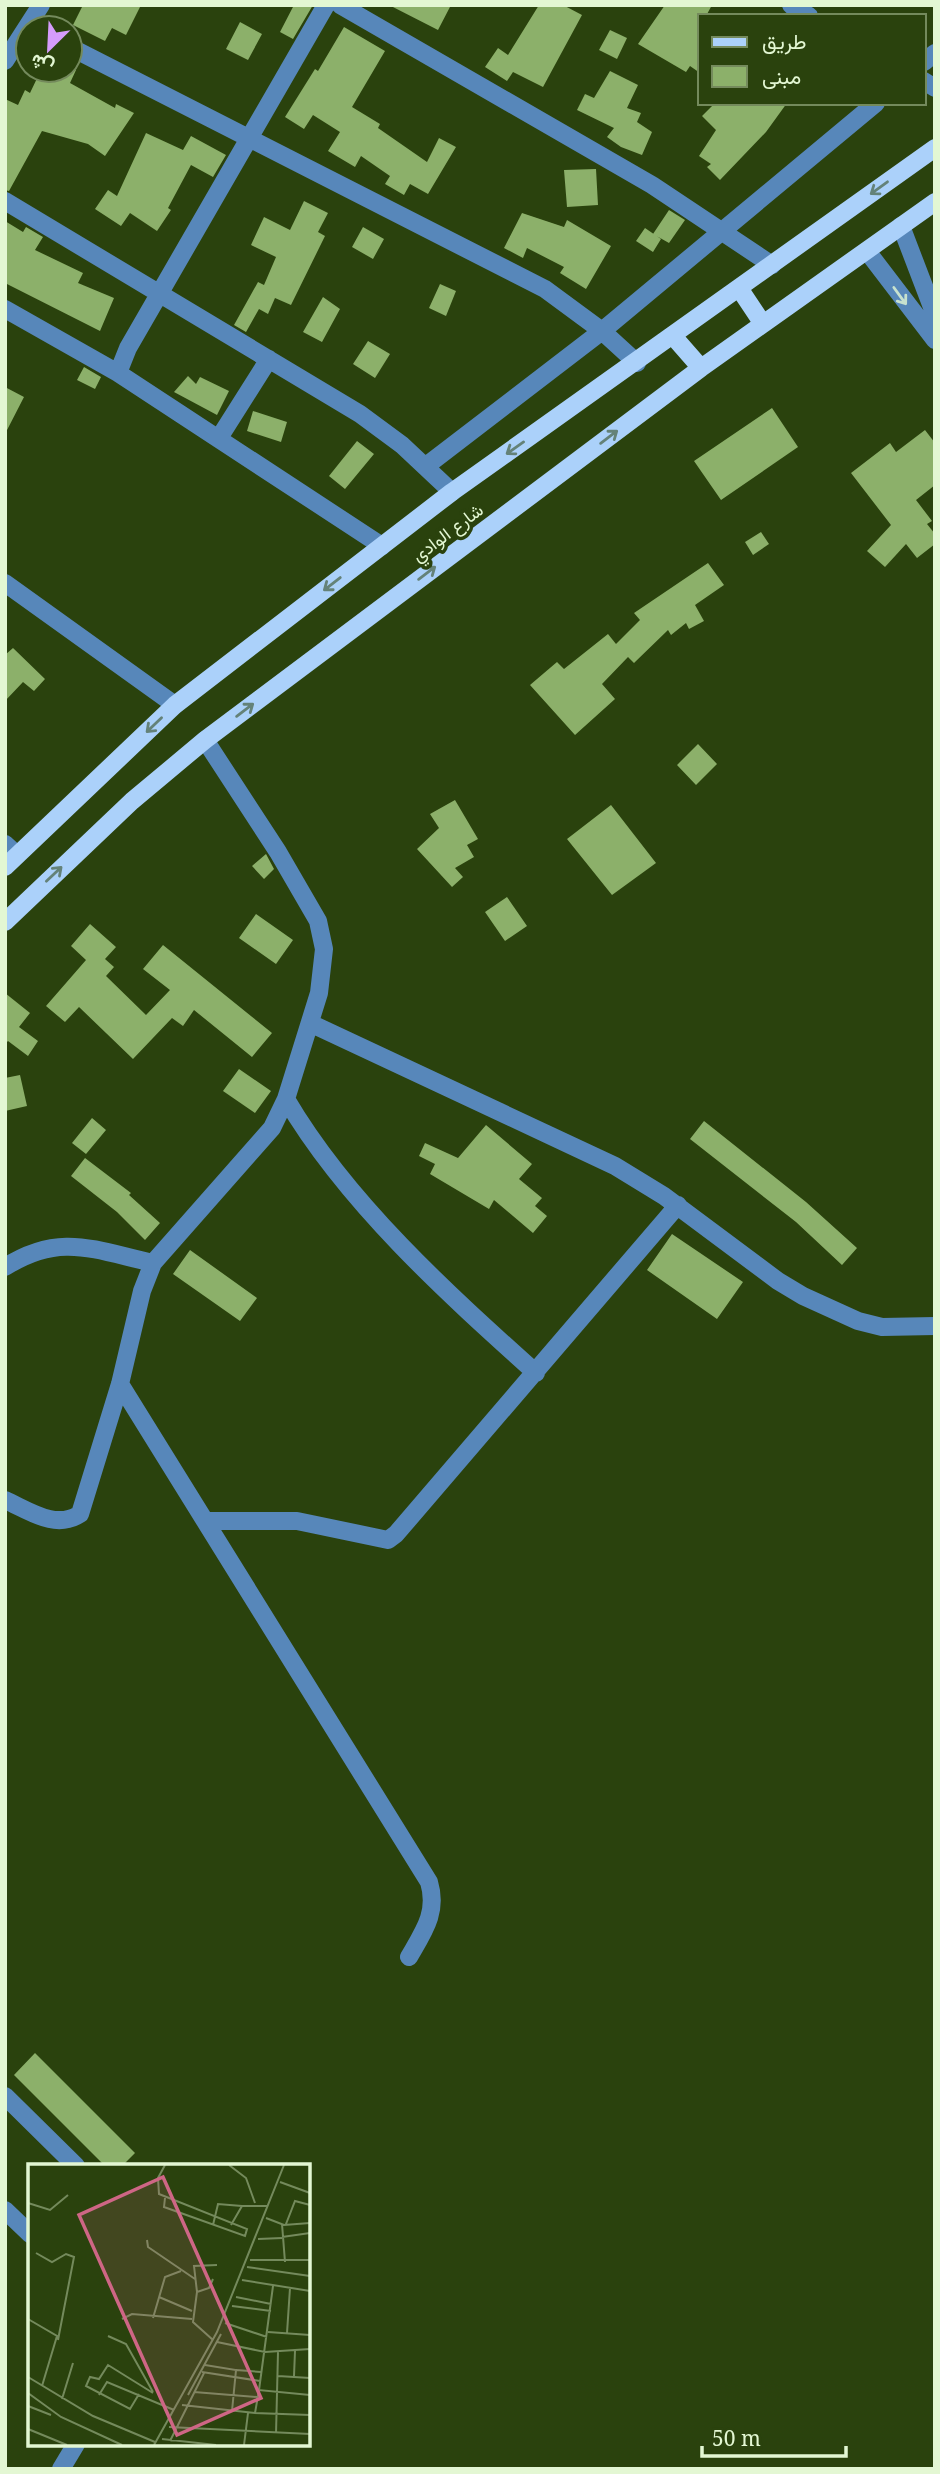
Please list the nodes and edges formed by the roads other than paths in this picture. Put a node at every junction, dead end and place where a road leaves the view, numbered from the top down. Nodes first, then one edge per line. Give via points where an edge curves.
1 (326, 5) edge
2 (340, 5) edge
3 (84, 54) edge
4 (874, 105) edge
5 (251, 139) junction
6 (935, 148) edge
7 (5, 201) edge
8 (935, 202) edge
9 (901, 226) junction
10 (723, 232) junction
11 (867, 251) junction
12 (772, 265) junction
13 (739, 288) junction
14 (161, 293) junction
15 (5, 309) edge
16 (935, 315) edge
17 (763, 324) junction
18 (602, 331) junction
19 (674, 336) junction
20 (935, 340) edge
21 (269, 359) junction
22 (637, 363) junction
23 (701, 368) junction
24 (118, 373) junction
25 (219, 438) junction
26 (426, 466) junction
27 (452, 492) junction
28 (382, 546) junction
29 (5, 583) edge
30 (175, 705) junction
31 (205, 740) junction
32 (9, 855) edge
33 (5, 922) edge
34 (312, 1024) junction
35 (286, 1098) junction
36 (678, 1205) junction
37 (153, 1264) junction
38 (5, 1267) edge
39 (935, 1326) edge
40 (536, 1373) junction
41 (120, 1384) junction
42 (5, 1500) edge
43 (205, 1521) junction
44 (409, 1956) dead end
45 (7, 2100) edge
46 (74, 2164) edge
47 (5, 2210) edge
48 (28, 2232) edge
49 (75, 2446) edge
50 (61, 2469) edge

1 - 5 street
2 - 10 street via 652,185
3 - 5 street
4 - 10 street
5 - 14 street
5 - 18 street via 545,289
6 -> 12 main road, شارع الوادي
7 - 14 street
8 - 9 main road, شارع الوادي
9 - 11 main road, شارع الوادي
9 - 16 street
10 - 12 street
10 - 18 street
11 - 17 main road, شارع الوادي
11 -> 20 street
12 - 13 main road, شارع الوادي
13 - 17 main road
13 - 19 main road, شارع الوادي
14 - 21 street
14 - 24 street
15 - 24 street
17 - 23 main road, شارع الوادي
18 - 22 street
18 - 26 street
19 - 22 main road, شارع الوادي
19 - 23 main road
21 - 25 street
21 - 26 street via 360,414
22 -> 27 main road, شارع الوادي
31 -> 23 main road, شارع الوادي
24 - 25 street
25 - 28 street
26 - 27 street
27 - 28 main road, شارع الوادي
28 -> 30 main road, شارع الوادي
29 - 30 street
30 -> 32 main road, شارع الوادي
33 -> 31 main road, شارع الوادي via 122,810
31 - 34 street via 317,921 324,949
34 - 35 street
34 - 36 street via 614,1166
35 - 37 street via 272,1128 250,1156
35 - 40 street via 304,1129 390,1232
36 - 39 street via 803,1296 882,1327
36 - 40 street
37 - 38 street via 76,1246 51,1246 29,1252
37 - 41 street
40 - 43 street via 388,1540 297,1521
41 - 42 street via 80,1514 56,1522
41 - 43 street
43 - 44 street via 429,1882 432,1909
45 - 46 street
47 - 48 street
49 - 50 street

